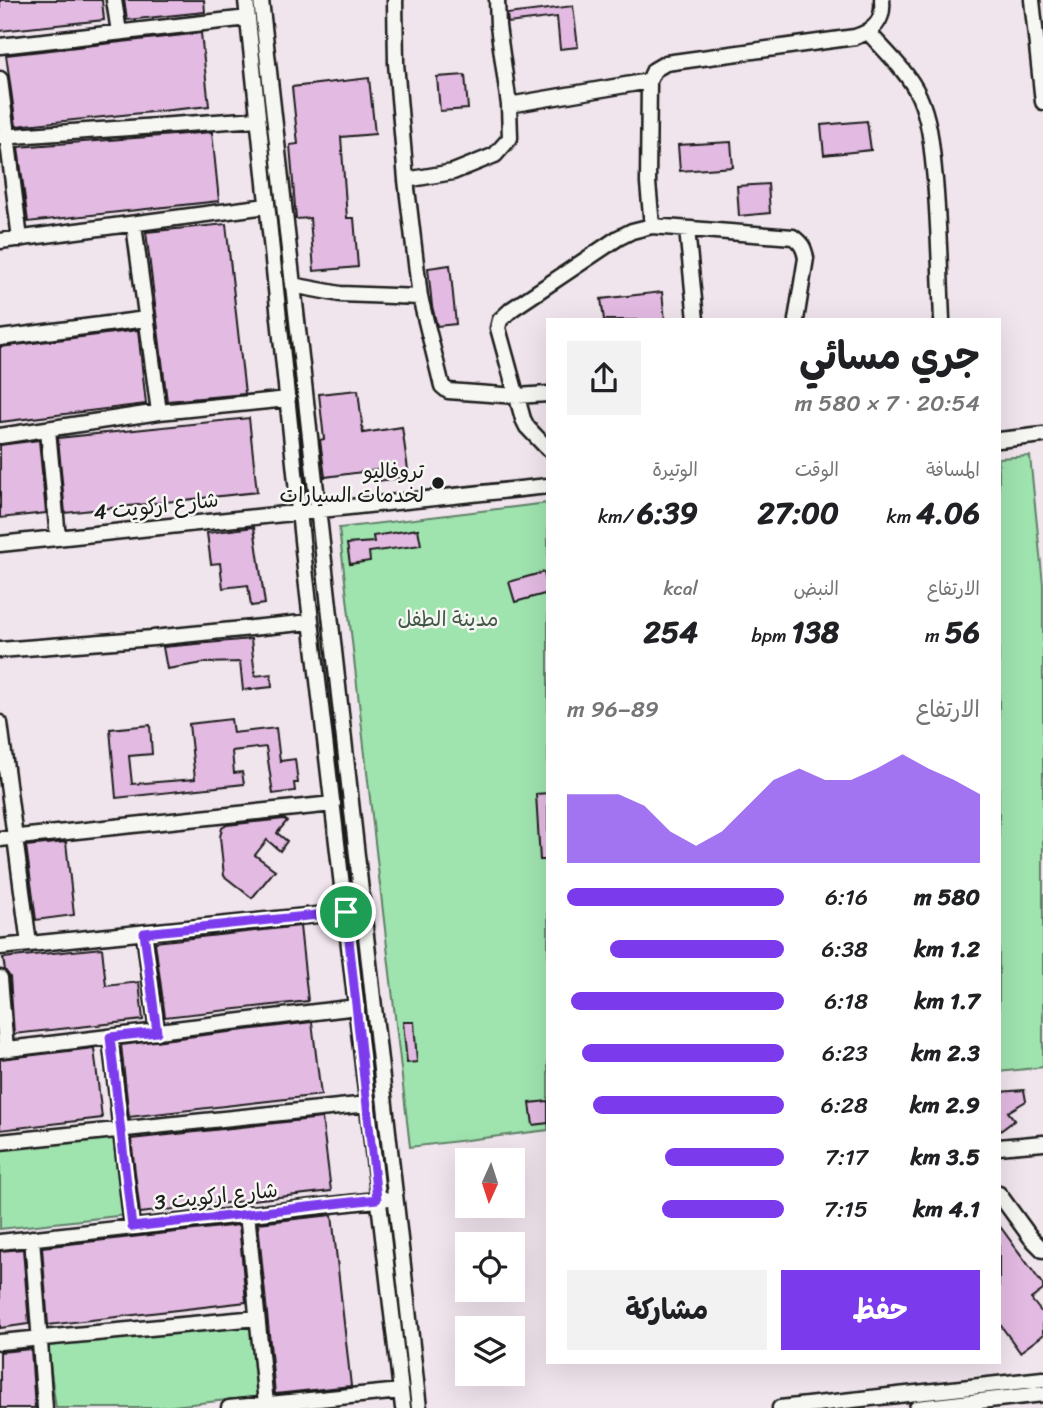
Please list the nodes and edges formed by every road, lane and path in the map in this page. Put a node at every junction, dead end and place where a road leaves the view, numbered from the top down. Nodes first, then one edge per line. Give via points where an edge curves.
1 (114, 0) edge
2 (246, 0) edge
3 (261, 0) edge
4 (395, 0) edge
5 (497, 0) edge
6 (882, 0) edge
7 (1032, 0) edge
8 (248, 18) junction
9 (119, 32) junction
10 (869, 33) junction
11 (0, 46) edge
12 (0, 79) edge
13 (649, 81) junction
14 (1043, 102) edge
15 (509, 106) junction
16 (258, 120) junction
17 (4, 137) edge
18 (406, 180) junction
19 (267, 206) junction
20 (134, 225) junction
21 (652, 226) junction
22 (687, 229) junction
23 (20, 239) junction
24 (0, 242) edge
25 (292, 285) junction
26 (420, 297) junction
27 (696, 318) edge
28 (796, 318) edge
29 (942, 318) edge
30 (146, 319) junction
31 (0, 338) edge
32 (546, 394) edge
33 (517, 396) junction
34 (288, 399) junction
35 (159, 412) junction
36 (48, 430) junction
37 (1043, 435) edge
38 (0, 436) edge
39 (1001, 440) edge
40 (546, 447) edge
41 (546, 486) edge
42 (316, 510) junction
43 (299, 512) junction
44 (58, 538) junction
45 (0, 544) edge
46 (311, 622) junction
47 (0, 650) edge
48 (0, 723) edge
49 (333, 804) junction
50 (7, 838) edge
51 (346, 912) junction
52 (144, 933) junction
53 (29, 944) junction
54 (0, 947) edge
55 (0, 978) edge
56 (357, 1007) junction
57 (157, 1032) junction
58 (110, 1037) junction
59 (3, 1050) edge
60 (368, 1104) junction
61 (121, 1129) junction
62 (0, 1142) edge
63 (1043, 1143) edge
64 (1001, 1147) edge
65 (395, 1197) junction
66 (1001, 1197) edge
67 (377, 1199) junction
68 (247, 1213) junction
69 (132, 1227) junction
70 (32, 1238) junction
71 (0, 1242) edge
72 (1043, 1250) edge
73 (257, 1318) junction
74 (38, 1338) junction
75 (0, 1342) edge
76 (1043, 1379) edge
77 (401, 1391) junction
78 (1043, 1394) edge
79 (266, 1405) junction
80 (45, 1408) edge
81 (229, 1408) edge
82 (403, 1408) edge
83 (419, 1408) edge
84 (780, 1408) edge
85 (917, 1408) edge

1 - 9 street
2 - 8 street
3 - 25 street
4 - 18 street
5 - 15 street
6 - 10 street via 883,13
7 - 14 street
8 - 9 street
8 - 16 street
9 - 11 street
10 - 13 street via 666,63 654,70
10 - 29 street via 918,94 927,120
12 - 17 street
13 - 15 street
13 - 21 street
15 - 18 street via 510,138 495,155 453,172
16 - 17 street
16 - 19 street
17 - 23 street
18 - 26 street
19 - 20 street
19 - 34 street
20 - 23 street
20 - 30 street
21 - 22 street
21 - 33 street via 618,237 500,320 498,328
22 - 27 street
22 - 28 street via 793,237 800,242 806,258
23 - 24 street
25 - 26 street via 340,294
25 - 42 street
26 - 33 street via 442,386 456,393
30 - 31 street
30 - 35 street
32 - 33 street
33 - 40 street via 527,427
34 - 35 street
34 - 43 street
35 - 36 street
36 - 38 street
36 - 44 street
37 - 39 street
41 - 42 street, شارع اركويت 4
42 - 43 street, شارع اركويت 4
42 - 65 street
43 - 44 street, شارع اركويت 4
43 - 46 street
44 - 45 street, شارع اركويت 4
46 - 47 street
46 - 49 street
48 - 50 street
49 - 50 street
49 - 51 street
50 - 53 street
51 - 52 street
51 - 56 street
52 - 53 street
52 - 57 street
53 - 54 street
55 - 59 street
56 - 57 street
56 - 60 street
57 - 58 street
58 - 59 street
58 - 61 street
60 - 61 street
60 - 67 street
61 - 62 street
61 - 69 street
63 - 64 street
65 - 67 street, شارع اركويت 3
65 - 83 street
66 - 72 street
67 - 68 street, شارع اركويت 3
67 - 77 street
68 - 69 street, شارع اركويت 3
68 - 73 street
69 - 70 street, شارع اركويت 3
70 - 71 street, شارع اركويت 3
70 - 74 street
73 - 74 street
73 - 79 street
74 - 75 street
74 - 80 street
76 - 84 street
77 - 79 street
77 - 82 street
78 - 85 street
79 - 81 street

